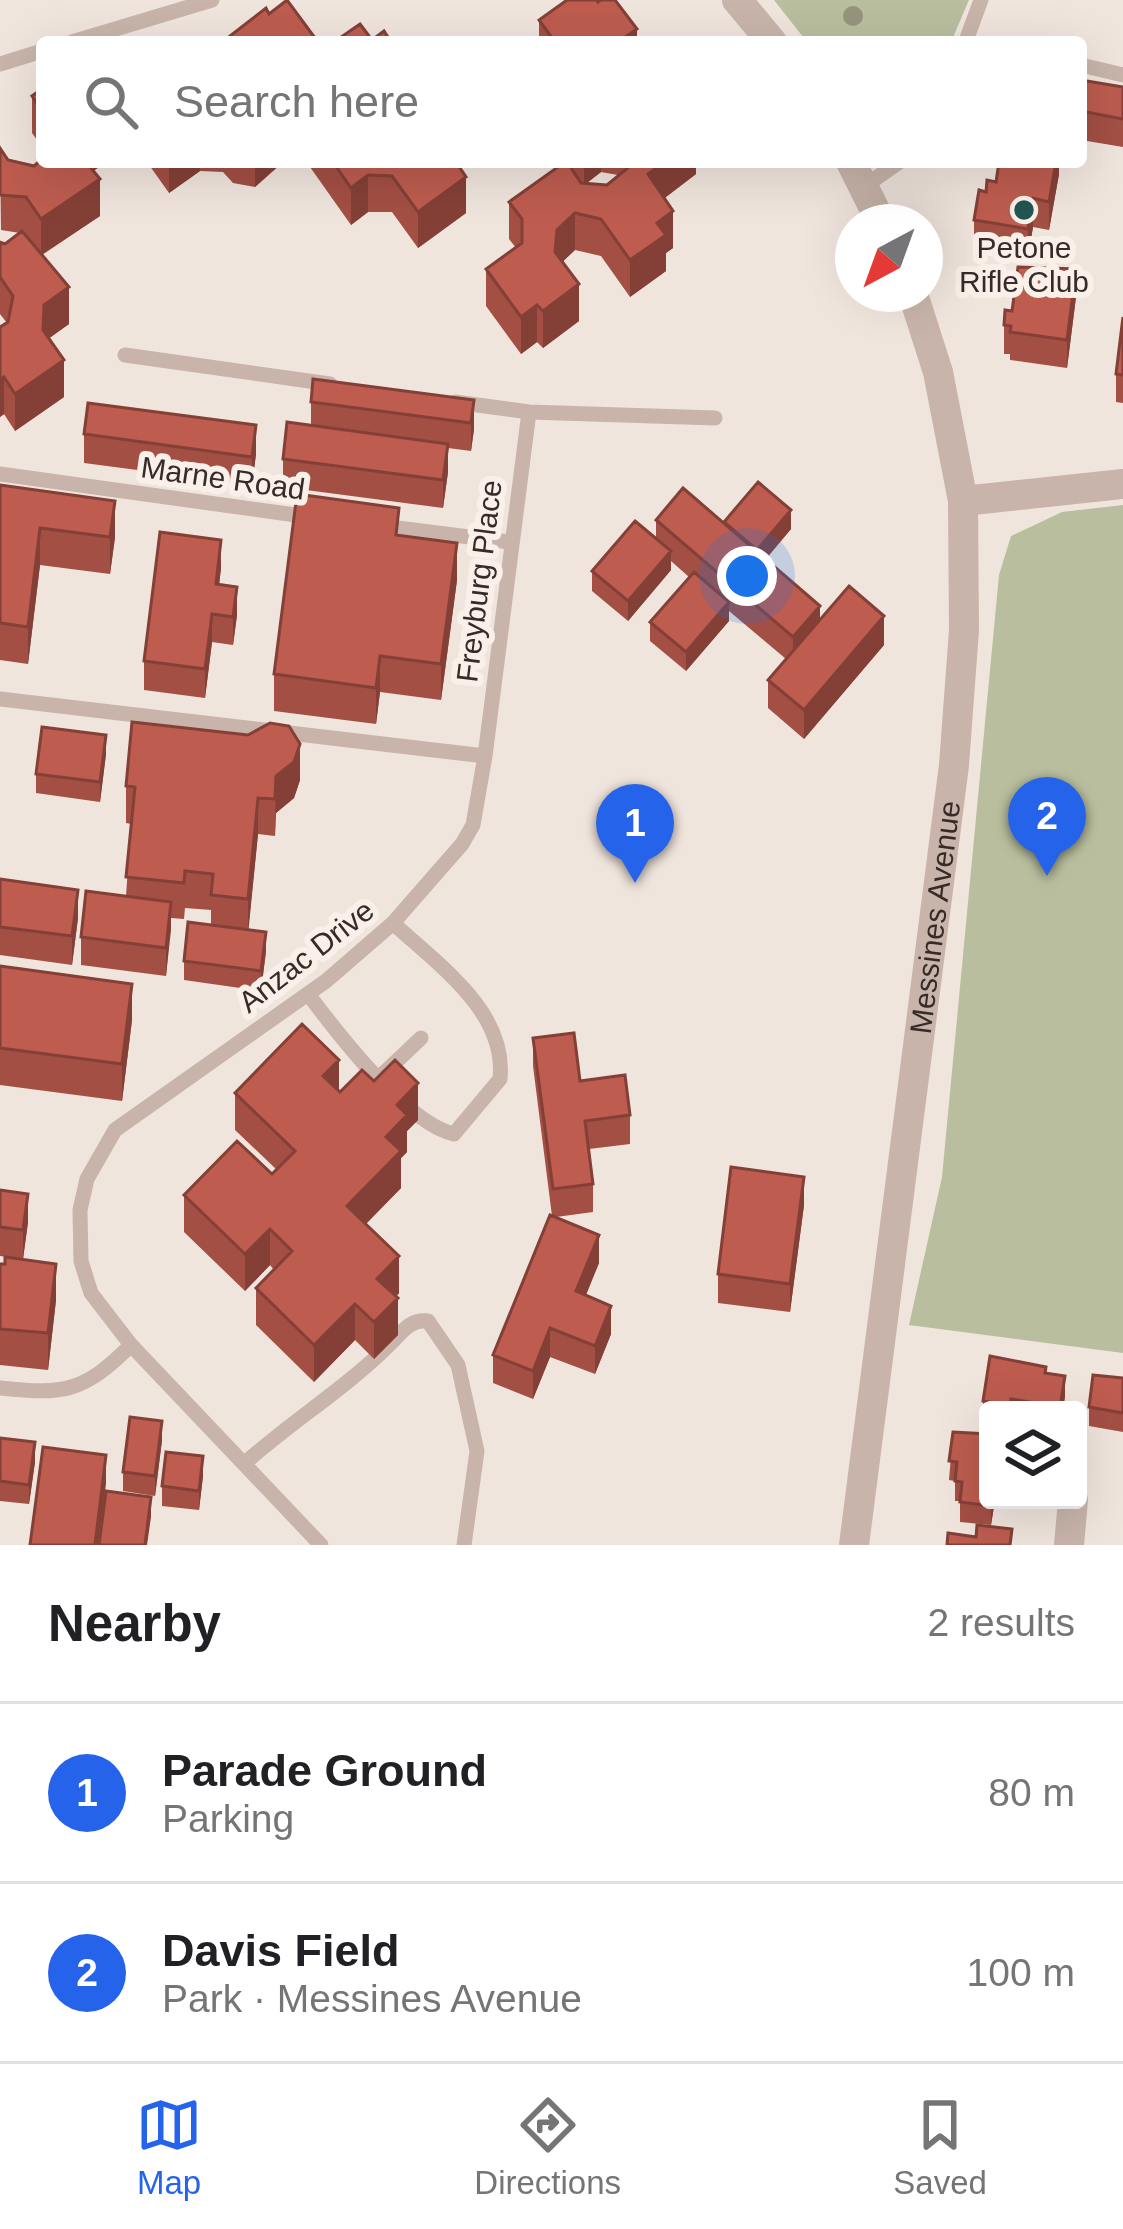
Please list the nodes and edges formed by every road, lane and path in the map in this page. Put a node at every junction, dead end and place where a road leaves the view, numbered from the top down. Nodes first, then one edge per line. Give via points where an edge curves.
1 (212, 0) edge
2 (737, 0) edge
3 (981, 0) edge
4 (92, 36) edge
5 (767, 36) edge
6 (972, 36) edge
7 (36, 53) edge
8 (0, 64) edge
9 (1087, 66) edge
10 (1123, 74) edge
11 (858, 174) edge
12 (872, 204) edge
13 (919, 312) edge
14 (125, 355) dead end
15 (339, 386) edge
16 (434, 399) edge
17 (529, 412) junction
18 (715, 418) dead end
19 (0, 474) edge
20 (1123, 484) edge
21 (963, 502) junction
22 (332, 520) edge
23 (373, 525) edge
24 (510, 542) junction
25 (0, 699) edge
26 (485, 756) junction
27 (393, 923) junction
28 (308, 994) junction
29 (421, 1038) dead end
30 (379, 1077) junction
31 (130, 1345) junction
32 (0, 1388) edge
33 (244, 1463) junction
34 (1072, 1509) edge
35 (321, 1545) edge
36 (464, 1545) edge
37 (854, 1545) edge
38 (1069, 1545) edge

1 - 4 lane
2 - 5 street
3 - 6 lane
7 - 8 lane
9 - 10 lane
11 - 12 street
13 - 21 street, Messines Avenue
14 - 15 lane
16 - 17 lane
17 - 18 lane
17 - 24 lane, Freyburg Place
19 - 22 lane, Marne Road
20 - 21 street
21 - 37 street, Messines Avenue via 954,765
23 - 24 lane
24 - 26 lane, Freyburg Place
25 - 26 lane
26 - 27 lane, Anzac Drive via 472,824
27 - 28 lane, Anzac Drive
27 - 30 lane via 483,1012 498,1034 500,1079 454,1134 430,1126
28 - 30 lane
28 - 31 lane, Anzac Drive via 115,1130 87,1179 81,1261 91,1293
29 - 30 lane
31 - 32 lane via 73,1390
31 - 33 lane, Anzac Drive
33 - 35 lane, Anzac Drive
33 - 36 lane via 418,1320 428,1321 458,1365 477,1451
34 - 38 street

